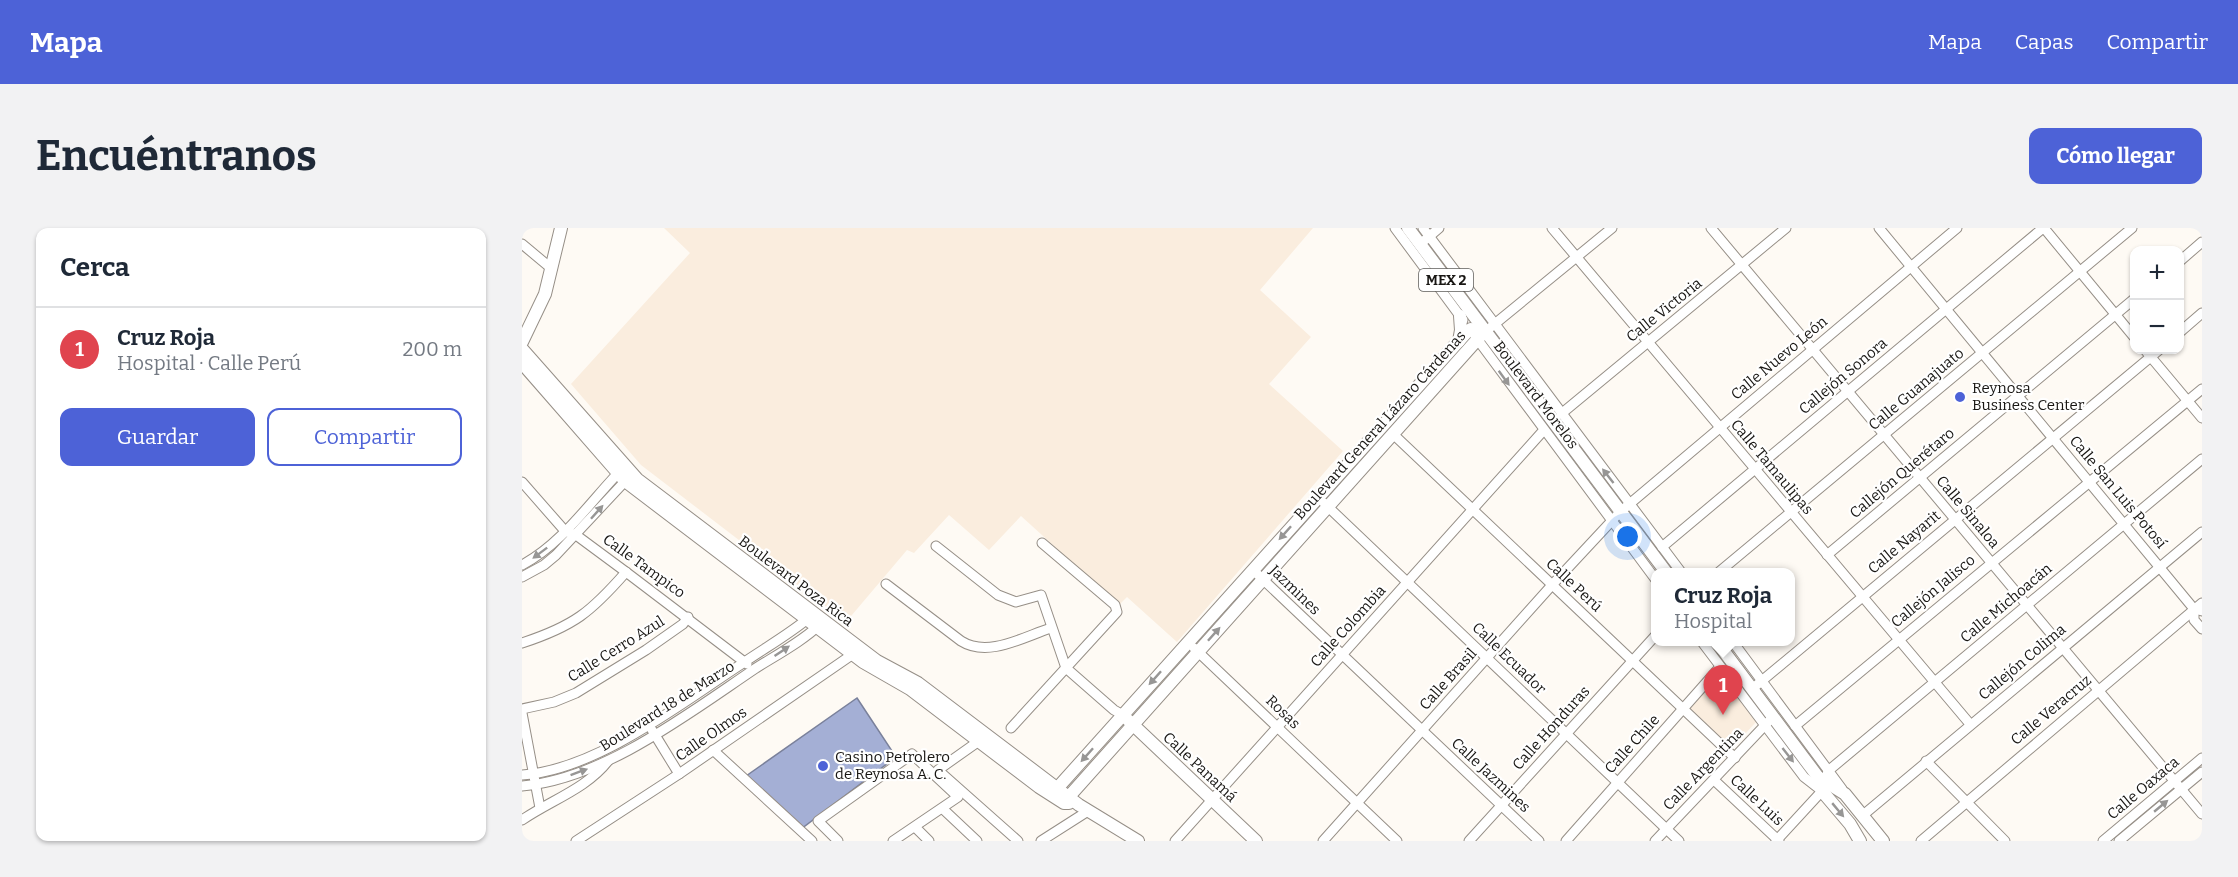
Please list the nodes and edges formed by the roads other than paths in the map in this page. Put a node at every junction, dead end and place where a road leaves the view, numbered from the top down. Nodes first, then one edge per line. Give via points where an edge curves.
1 (561, 228) edge
2 (1423, 228) edge
3 (1439, 228) edge
4 (1552, 228) edge
5 (1612, 228) edge
6 (1711, 228) edge
7 (1786, 228) edge
8 (1879, 228) edge
9 (1957, 228) edge
10 (2043, 228) edge
11 (2132, 228) edge
12 (1402, 229) edge
13 (1425, 241) junction
14 (2202, 242) edge
15 (522, 244) edge
16 (1577, 257) junction
17 (2184, 258) edge
18 (1742, 265) junction
19 (1911, 267) junction
20 (552, 269) junction
21 (2079, 271) junction
22 (2133, 300) edge
23 (1947, 310) junction
24 (2202, 313) edge
25 (2116, 315) junction
26 (1460, 316) junction
27 (2184, 329) edge
28 (1482, 331) junction
29 (2130, 332) edge
30 (1459, 341) junction
31 (522, 342) edge
32 (1648, 342) junction
33 (1812, 349) junction
34 (522, 350) edge
35 (1982, 352) junction
36 (2149, 354) edge
37 (2153, 354) edge
38 (522, 363) edge
39 (2202, 389) edge
40 (1848, 392) junction
41 (2018, 395) junction
42 (2188, 401) junction
43 (1404, 402) junction
44 (1561, 414) junction
45 (2202, 418) edge
46 (1720, 428) junction
47 (1543, 431) junction
48 (1394, 433) junction
49 (1884, 435) junction
50 (2053, 437) junction
51 (594, 438) junction
52 (2202, 459) edge
53 (1755, 469) junction
54 (625, 473) junction
55 (1920, 477) junction
56 (2090, 481) junction
57 (522, 482) edge
58 (1318, 497) junction
59 (1328, 507) junction
60 (1625, 508) junction
61 (1473, 510) junction
62 (1791, 512) junction
63 (1955, 519) junction
64 (1611, 522) junction
65 (2125, 524) junction
66 (565, 531) junction
67 (2202, 532) edge
68 (576, 535) junction
69 (1042, 543) dead end
70 (936, 546) dead end
71 (1662, 547) junction
72 (1827, 555) junction
73 (1991, 562) junction
74 (522, 565) edge
75 (2160, 567) junction
76 (1663, 568) edge
77 (1677, 568) edge
78 (1725, 568) edge
79 (1252, 570) junction
80 (626, 572) junction
81 (1651, 574) edge
82 (522, 577) edge
83 (1263, 580) junction
84 (1408, 582) junction
85 (886, 584) dead end
86 (1552, 585) junction
87 (1862, 597) junction
88 (2027, 605) junction
89 (2199, 608) edge
90 (688, 617) junction
91 (815, 620) junction
92 (1051, 628) junction
93 (2202, 629) edge
94 (1651, 639) edge
95 (1898, 640) junction
96 (522, 643) edge
97 (1188, 643) junction
98 (1705, 646) edge
99 (1721, 646) edge
100 (1735, 646) edge
101 (2062, 648) junction
102 (857, 651) junction
103 (1198, 652) junction
104 (1342, 656) junction
105 (1487, 658) junction
106 (1632, 660) junction
107 (744, 662) junction
108 (1720, 667) junction
109 (1066, 668) junction
110 (753, 670) junction
111 (1934, 683) junction
112 (1757, 685) junction
113 (2098, 690) junction
114 (1683, 709) junction
115 (522, 711) edge
116 (1123, 715) junction
117 (1769, 722) junction
118 (648, 724) junction
119 (1970, 724) junction
120 (1134, 725) junction
121 (1795, 726) junction
122 (1011, 728) dead end
123 (1277, 728) junction
124 (1422, 731) junction
125 (1566, 733) junction
126 (654, 734) junction
127 (979, 741) junction
128 (713, 750) junction
129 (1735, 758) junction
130 (2202, 758) edge
131 (608, 761) junction
132 (1926, 761) junction
133 (2202, 772) edge
134 (534, 774) junction
135 (679, 774) junction
136 (522, 775) edge
137 (1714, 780) junction
138 (1823, 780) junction
139 (2174, 781) junction
140 (1618, 782) junction
141 (536, 784) junction
142 (522, 786) edge
143 (2181, 789) junction
144 (1054, 791) junction
145 (1213, 800) junction
146 (1966, 802) junction
147 (1075, 804) junction
148 (1357, 804) junction
149 (1501, 805) junction
150 (540, 808) junction
151 (943, 808) junction
152 (2202, 814) edge
153 (1862, 816) junction
154 (522, 820) edge
155 (915, 827) junction
156 (1666, 828) junction
157 (576, 841) edge
158 (812, 841) edge
159 (838, 841) edge
160 (894, 841) edge
161 (929, 841) edge
162 (977, 841) edge
163 (1018, 841) edge
164 (1041, 841) edge
165 (1138, 841) edge
166 (1175, 841) edge
167 (1256, 841) edge
168 (1323, 841) edge
169 (1397, 841) edge
170 (1469, 841) edge
171 (1539, 841) edge
172 (1566, 841) edge
173 (1655, 841) edge
174 (1680, 841) edge
175 (1777, 841) edge
176 (1860, 841) edge
177 (1883, 841) edge
178 (1921, 841) edge
179 (2005, 841) edge
180 (2103, 841) edge
181 (2119, 841) edge

1 - 20 main road
2 - 13 street, Boulevard Morelos / MEX 2
3 - 13 street
4 - 16 street, Calle Tamaulipas
5 - 16 street
6 - 18 street, Calle Sinaloa
7 - 18 street, Calle Victoria
8 - 19 street, Calle San Luis Potosí
9 - 19 street, Calle Nuevo León
10 - 21 street
10 - 23 street, Callejón Sonora
11 - 21 street, Calle Guanajuato
12 - 13 main road, Boulevard Morelos / MEX 2
12 - 26 street, Boulevard Morelos
13 - 28 main road, Boulevard Morelos / MEX 2
14 - 17 street
15 - 20 street
16 - 28 street
16 - 32 street, Calle Tamaulipas
18 - 32 street, Calle Victoria
18 - 33 street, Calle Sinaloa
19 - 23 street, Calle San Luis Potosí
19 - 33 street, Calle Nuevo León
20 - 31 main road
21 - 25 street
21 - 35 street, Calle Guanajuato
22 - 25 street, Callejón Querétaro
23 - 35 street, Calle San Luis Potosí
23 - 40 street, Callejón Sonora
24 - 27 street
25 - 29 street
25 - 41 street, Callejón Querétaro
26 - 28 street, Boulevard Morelos
26 - 30 main road
28 - 30 main road, Boulevard General Lázaro Cárdenas
28 - 44 street, Boulevard Morelos / MEX 2
28 -> 47 street, Boulevard Morelos
28 - 48 main road, Boulevard General Lázaro Cárdenas
28 - 60 main road, Boulevard Morelos / MEX 2
30 - 43 main road, Boulevard General Lázaro Cárdenas
32 - 44 street, Calle Victoria
32 - 46 street, Calle Tamaulipas
33 - 40 street, Calle Sinaloa
33 - 46 street, Calle Nuevo León
34 - 51 main road, Boulevard Poza Rica
35 - 41 street, Calle San Luis Potosí
35 - 49 street, Calle Guanajuato
36 - 50 street, Calle Nayarit
37 - 42 street
38 - 51 main road, Boulevard Poza Rica
39 - 42 street, Callejón Jalisco
40 - 49 street, Calle Sinaloa
40 - 53 street, Callejón Sonora
41 - 50 street, Calle San Luis Potosí
41 - 55 street, Callejón Querétaro
42 - 45 street
42 - 56 street, Callejón Jalisco
43 - 48 main road via 1408,408 1395,425
43 - 58 main road, Boulevard General Lázaro Cárdenas
60 -> 44 street, Boulevard Morelos / MEX 2
46 - 53 street, Calle Tamaulipas
46 - 60 street, Calle Nuevo León
47 - 61 street, Calle Colombia
47 - 64 street, Boulevard Morelos
48 - 59 main road, Boulevard General Lázaro Cárdenas
48 - 61 street, Calle Perú
49 - 55 street, Calle Sinaloa
49 - 62 street, Calle Guanajuato
50 - 56 street, Calle San Luis Potosí
50 - 63 street, Calle Nayarit
51 - 54 main road, Boulevard Poza Rica
52 - 65 street, Calle Michoacán
53 - 62 street, Calle Tamaulipas
53 - 71 street, Callejón Sonora
54 - 66 street
68 -> 54 street
54 - 91 main road, Boulevard Poza Rica
55 - 63 street, Calle Sinaloa
55 - 72 street, Callejón Querétaro
56 - 65 street, Calle San Luis Potosí
56 - 73 street, Callejón Jalisco
57 - 66 street, Calle Tampico
58 - 59 street, Calle Ecuador
58 -> 79 main road, Boulevard General Lázaro Cárdenas
59 - 83 main road, Boulevard General Lázaro Cárdenas
59 - 84 street, Calle Ecuador
60 - 64 street, Calle Brasil
60 - 71 street, Boulevard Morelos / MEX 2
60 - 76 main road, Boulevard Morelos / MEX 2
61 - 84 street, Calle Colombia
61 - 86 street, Calle Perú
62 - 72 street, Calle Tamaulipas
62 - 78 street, Calle Guanajuato
63 - 73 street, Calle Sinaloa
63 - 87 street, Calle Nayarit
64 - 81 street, Boulevard Morelos
64 - 86 street, Calle Brasil
65 - 75 street, Calle San Luis Potosí
65 - 88 street, Calle Michoacán
66 - 68 street, Calle Tampico
66 -> 74 street via 544,552
67 - 75 street, Callejón Colima
68 - 80 street, Calle Tampico
68 - 82 street via 544,565
69 - 109 street via 1117,608
70 - 92 street via 998,594 1016,602 1041,595
71 - 77 street, Boulevard Morelos / MEX 2
72 - 87 street, Calle Tamaulipas
73 - 88 street, Calle Sinaloa
73 - 95 street, Callejón Jalisco
75 - 89 street, Calle San Luis Potosí
75 - 101 street, Callejón Colima
79 - 83 street, Jazmines
79 - 97 main road, Boulevard General Lázaro Cárdenas
80 - 90 street, Calle Tampico
80 - 96 street via 576,621
103 -> 83 main road, Boulevard General Lázaro Cárdenas
83 - 104 street, Jazmines
84 - 104 street, Calle Colombia
84 - 105 street, Calle Ecuador
85 - 92 street via 976,648 992,648
86 - 105 street, Calle Brasil
86 - 106 street, Calle Perú
87 - 95 street, Calle Tamaulipas
87 - 112 street, Calle Nayarit
88 - 101 street, Calle Sinaloa
88 - 111 street, Calle Michoacán
89 - 93 street, Calle San Luis Potosí via 2194,620
89 - 113 street, Calle Veracruz
90 - 107 street, Calle Tampico
90 - 115 street, Calle Cerro Azul via 646,650 576,693
91 - 102 main road, Boulevard Poza Rica
91 - 107 street, Boulevard 18 de Marzo
110 -> 91 street, Boulevard 18 de Marzo
92 - 109 street
94 - 106 street, Calle Honduras
95 - 111 street, Calle Tamaulipas
95 - 121 street, Callejón Jalisco
97 - 103 street, Rosas
97 -> 116 main road, Boulevard General Lázaro Cárdenas
98 - 108 street
99 - 112 main road
100 - 112 street
101 - 113 street, Calle Sinaloa
101 - 119 street, Callejón Colima
102 - 127 main road, Boulevard Poza Rica via 873,669 910,688
102 - 128 street, Calle Olmos
102 - 144 main road, Boulevard Poza Rica via 918,683
103 - 120 main road, Boulevard General Lázaro Cárdenas
103 - 123 street, Rosas
104 - 123 street, Calle Colombia
104 - 124 street, Jazmines
105 - 124 street, Calle Brasil
105 - 125 street, Calle Ecuador
106 - 114 street, Calle Perú
106 - 125 street, Calle Honduras
107 - 110 street, Calle Tampico
107 - 118 street, Boulevard 18 de Marzo
108 - 114 street, Calle Chile
108 - 117 street
109 - 116 street
109 - 122 street
110 - 126 street, Boulevard 18 de Marzo
111 - 119 street, Calle Tamaulipas
111 - 138 street, Calle Michoacán
112 - 117 main road
112 - 121 street
113 - 139 street, Calle Sinaloa
113 - 146 street, Calle Veracruz
114 - 129 street, Calle Perú
114 - 140 street, Calle Chile
115 - 134 street
116 - 120 main road, Calle Panamá
116 -> 144 main road, Boulevard General Lázaro Cárdenas
117 - 129 street, Calle Argentina
117 - 138 main road
118 - 126 street
118 - 134 street, Boulevard 18 de Marzo via 603,751
119 - 132 street, Callejón Colima
120 - 145 main road, Calle Panamá
120 - 147 main road, Boulevard General Lázaro Cárdenas
121 - 138 street
123 - 145 street, Calle Colombia
123 - 148 street, Rosas
124 - 148 street, Calle Brasil
124 - 149 street, Calle Jazmines
125 - 140 street, Calle Ecuador
125 - 149 street, Calle Honduras
126 - 131 street, Boulevard 18 de Marzo
126 - 135 street
127 - 144 main road, Boulevard Poza Rica
127 - 163 street via 938,770
128 - 135 street, Calle Olmos
128 - 158 street
129 - 137 street, Calle Argentina
130 - 139 street, Calle Oaxaca
141 -> 131 street, Boulevard 18 de Marzo
131 - 150 street via 589,781
132 - 146 street
132 - 153 street, Callejón Colima
133 - 143 street, Calle Oaxaca
134 - 136 street, Boulevard 18 de Marzo
134 - 141 street
135 - 157 street, Calle Olmos
137 - 156 street, Calle Argentina
137 - 175 street, Calle Luis
138 - 153 main road via 1845,794
138 - 175 street, Calle Michoacán
138 -> 176 main road
139 - 143 street, Calle Sinaloa
139 - 180 street, Calle Oaxaca
140 - 156 street, Calle Ecuador
140 - 172 street, Calle Chile
141 - 142 street, Boulevard 18 de Marzo
141 - 150 street
143 - 152 street, Calle Sinaloa
181 -> 143 street, Calle Oaxaca
144 - 147 main road, Boulevard Poza Rica
145 - 166 street, Calle Colombia
145 - 167 main road, Calle Panamá
146 - 178 street, Calle Veracruz
146 - 179 street
147 - 164 street
147 - 165 main road, Boulevard Poza Rica
148 - 168 street, Calle Brasil
148 - 169 street, Rosas
149 - 170 street, Calle Honduras
149 - 171 street, Calle Jazmines
150 - 154 street
151 - 155 street
151 - 159 street via 958,797 912,754 818,821
151 - 162 street
153 - 177 main road
155 - 160 street
155 - 161 street
156 - 173 street, Calle Argentina
156 - 174 street, Calle Ecuador

